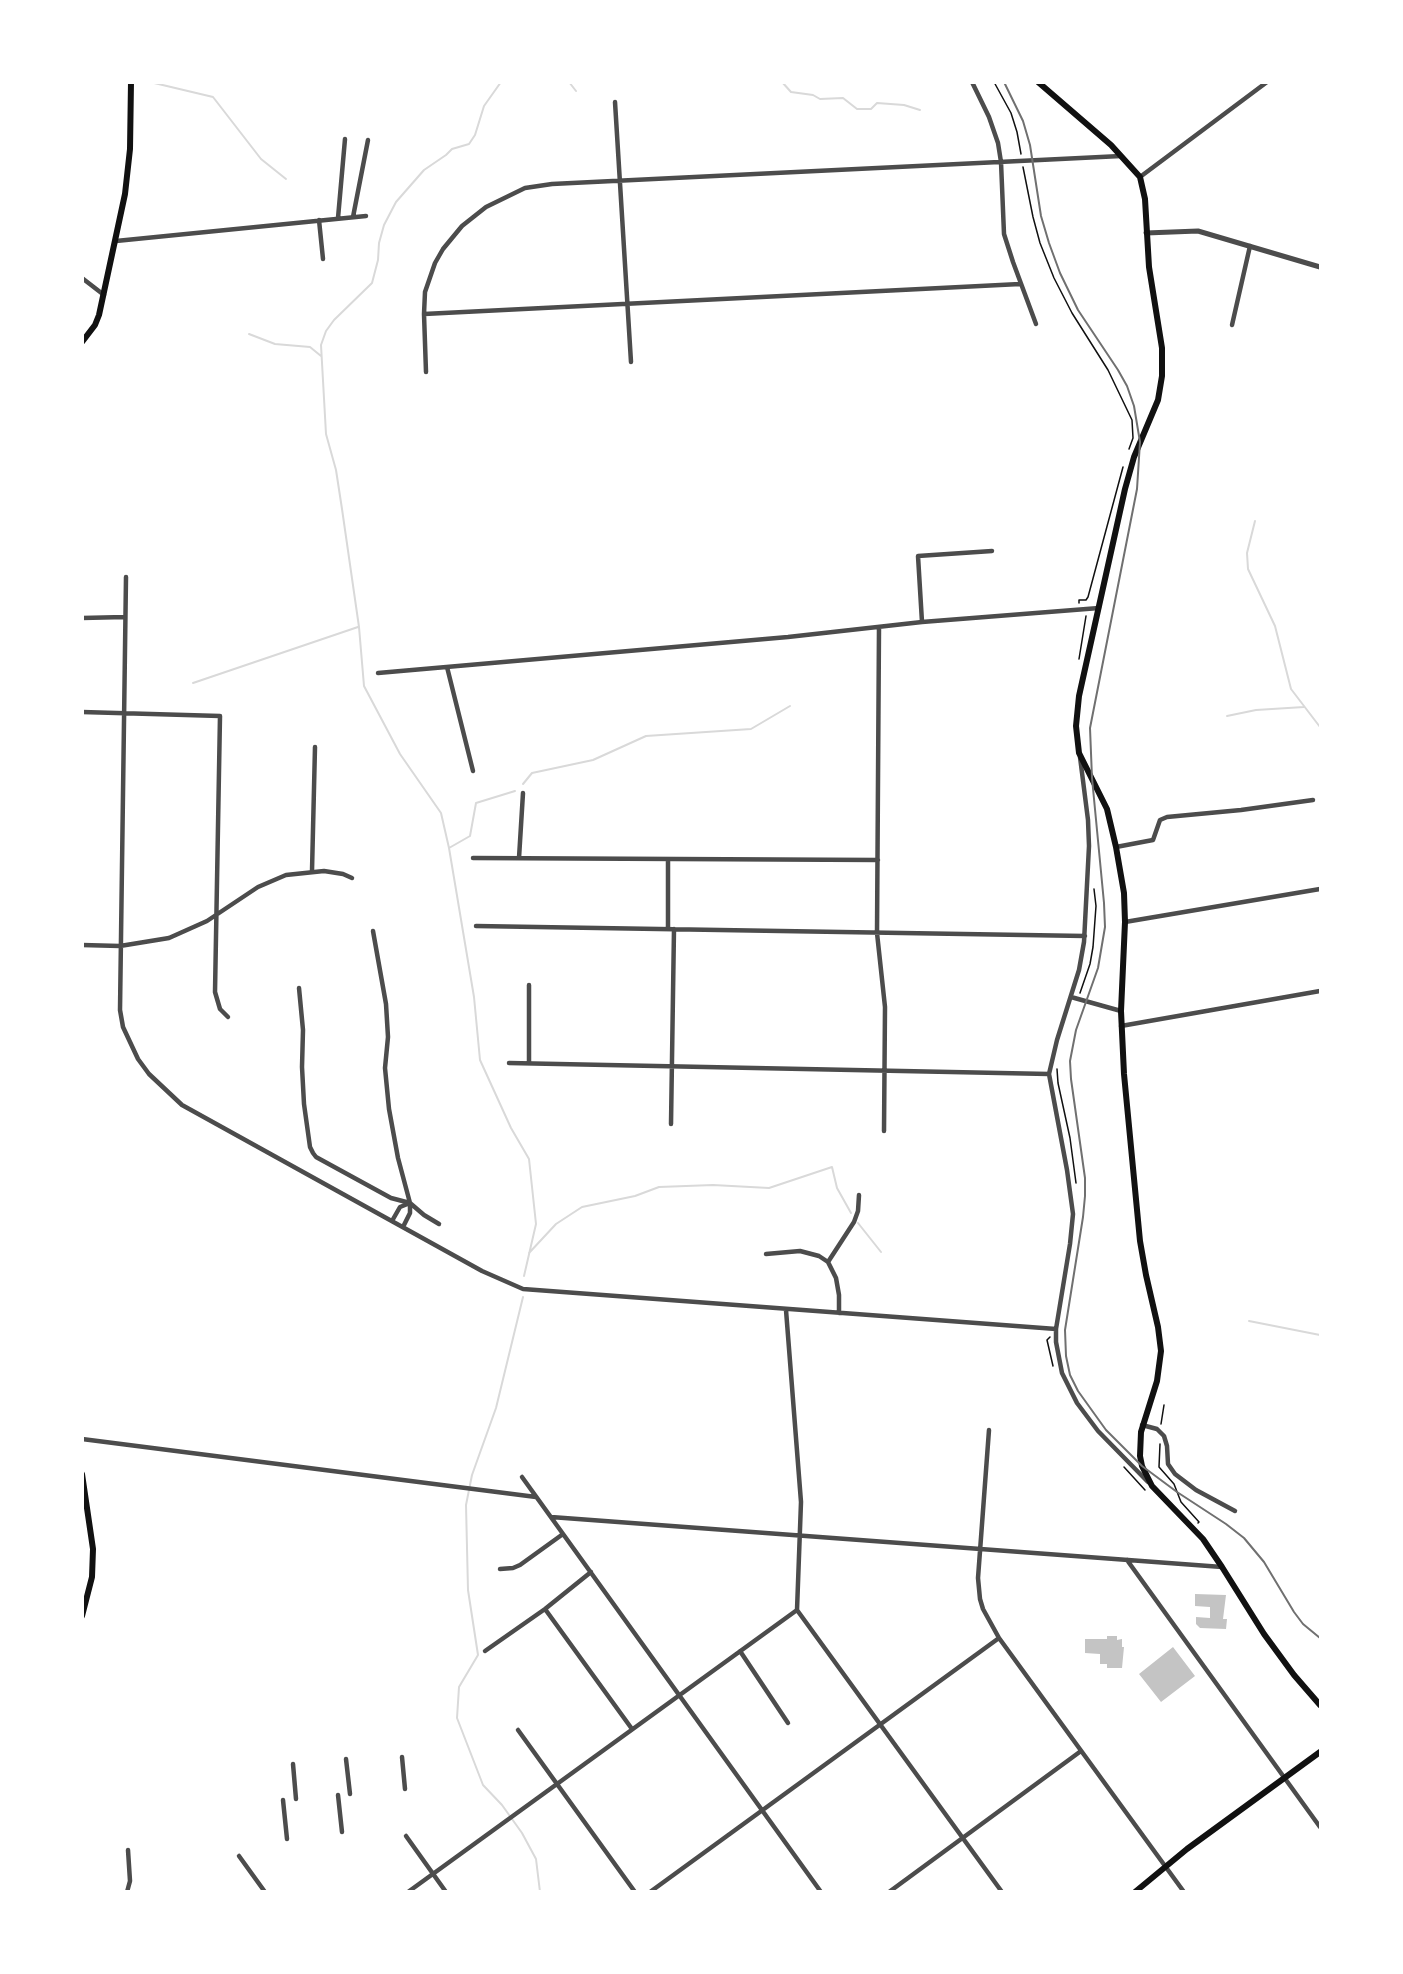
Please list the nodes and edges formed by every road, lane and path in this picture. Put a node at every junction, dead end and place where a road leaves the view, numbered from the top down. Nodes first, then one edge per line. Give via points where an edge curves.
1 (130, 82) edge
2 (972, 82) edge
3 (994, 82) edge
4 (1038, 82) edge
5 (1267, 82) edge
6 (615, 102) dead end
7 (345, 138) dead end
8 (368, 140) dead end
9 (1021, 156) dead end
10 (1122, 156) junction
11 (1000, 162) junction
12 (1023, 167) dead end
13 (1140, 177) junction
14 (620, 180) junction
15 (366, 216) dead end
16 (353, 217) junction
17 (338, 218) junction
18 (319, 220) junction
19 (1146, 234) junction
20 (116, 241) junction
21 (1250, 246) junction
22 (323, 259) dead end
23 (1320, 267) edge
24 (82, 278) edge
25 (1020, 284) junction
26 (104, 295) junction
27 (627, 304) junction
28 (424, 314) junction
29 (1036, 324) dead end
30 (1232, 325) dead end
31 (82, 342) edge
32 (631, 362) dead end
33 (426, 372) dead end
34 (1129, 448) dead end
35 (1125, 459) dead end
36 (992, 551) dead end
37 (126, 577) dead end
38 (1078, 600) dead end
39 (1098, 608) junction
40 (82, 618) edge
41 (125, 618) junction
42 (922, 622) junction
43 (879, 627) junction
44 (447, 667) junction
45 (378, 673) dead end
46 (82, 712) edge
47 (124, 713) junction
48 (315, 747) dead end
49 (1079, 753) junction
50 (473, 771) dead end
51 (523, 793) dead end
52 (1313, 800) dead end
53 (1116, 847) junction
54 (472, 858) dead end
55 (519, 858) junction
56 (668, 859) junction
57 (878, 860) junction
58 (312, 871) junction
59 (352, 878) dead end
60 (1320, 890) edge
61 (217, 915) junction
62 (1125, 922) junction
63 (476, 926) dead end
64 (671, 929) junction
65 (373, 931) dead end
66 (877, 933) junction
67 (1085, 936) junction
68 (82, 945) edge
69 (120, 946) junction
70 (529, 985) dead end
71 (299, 988) dead end
72 (1320, 991) edge
73 (1071, 997) junction
74 (1121, 1011) junction
75 (228, 1017) dead end
76 (1121, 1026) junction
77 (509, 1063) dead end
78 (529, 1064) junction
79 (1058, 1065) dead end
80 (672, 1066) junction
81 (884, 1070) junction
82 (1049, 1074) junction
83 (671, 1124) dead end
84 (884, 1131) dead end
85 (1076, 1188) dead end
86 (859, 1195) dead end
87 (410, 1203) junction
88 (392, 1221) junction
89 (439, 1224) dead end
90 (403, 1227) junction
91 (766, 1254) dead end
92 (828, 1262) junction
93 (786, 1310) junction
94 (839, 1313) junction
95 (1056, 1329) junction
96 (1047, 1340) dead end
97 (1053, 1366) dead end
98 (1164, 1405) dead end
99 (1143, 1425) junction
100 (1161, 1425) dead end
101 (989, 1430) dead end
102 (1160, 1438) dead end
103 (82, 1439) edge
104 (1119, 1463) dead end
105 (82, 1474) edge
106 (522, 1478) dead end
107 (1149, 1489) junction
108 (536, 1497) junction
109 (1235, 1511) dead end
110 (551, 1517) junction
111 (1199, 1522) dead end
112 (563, 1534) junction
113 (801, 1536) junction
114 (980, 1549) junction
115 (1127, 1560) junction
116 (1222, 1567) junction
117 (500, 1569) dead end
118 (591, 1572) junction
119 (545, 1610) junction
120 (797, 1610) junction
121 (82, 1616) edge
122 (999, 1638) junction
123 (485, 1651) dead end
124 (740, 1651) junction
125 (679, 1695) junction
126 (1320, 1705) edge
127 (788, 1723) dead end
128 (880, 1724) junction
129 (632, 1729) junction
130 (518, 1730) dead end
131 (1082, 1751) junction
132 (1320, 1752) edge
133 (402, 1757) dead end
134 (346, 1759) dead end
135 (293, 1764) dead end
136 (1285, 1778) junction
137 (556, 1784) junction
138 (405, 1790) dead end
139 (350, 1794) dead end
140 (338, 1795) dead end
141 (296, 1799) dead end
142 (283, 1800) dead end
143 (762, 1810) junction
144 (1320, 1827) edge
145 (342, 1832) dead end
146 (406, 1836) dead end
147 (963, 1838) junction
148 (287, 1839) dead end
149 (128, 1850) dead end
150 (239, 1856) dead end
151 (1166, 1867) junction
152 (433, 1873) junction
153 (127, 1892) edge
154 (265, 1892) edge
155 (408, 1892) edge
156 (446, 1892) edge
157 (635, 1892) edge
158 (650, 1892) edge
159 (820, 1892) edge
160 (889, 1892) edge
161 (1002, 1892) edge
162 (1135, 1892) edge
163 (1184, 1892) edge

1 - 20 main road via 128,171
2 - 11 street via 994,130
3 - 9 path via 1011,113
4 - 10 main road
5 - 13 street
6 - 14 street
7 - 17 street
8 - 16 street
10 - 11 street
10 - 13 main road
11 - 14 street
11 - 25 street via 1004,234
12 - 34 path via 1040,243 1054,278 1108,370 1132,420
13 - 19 main road
14 - 27 street
14 - 28 street via 539,185 511,193 486,207 462,226 443,249 428,284
15 - 16 street
16 - 17 street
17 - 18 street
18 - 20 street
18 - 22 street
19 - 21 street via 1198,231
19 - 39 main road via 1161,340 1160,390 1155,412 1134,457
20 - 26 main road
21 - 23 street
21 - 30 street
24 - 26 street
25 - 27 street
25 - 29 street
26 - 31 main road via 95,325
27 - 28 street
27 - 32 street
28 - 33 street
35 - 38 path via 1088,597
36 - 42 street via 918,556
37 - 41 street
39 - 42 street
39 - 49 main road via 1076,713
40 - 41 street
41 - 47 street
42 - 43 street
43 - 44 street
43 - 57 street
44 - 45 street
44 - 50 street
46 - 47 street
47 - 61 street via 220,716
47 - 69 street
48 - 58 street
49 - 53 main road via 1107,809
49 - 67 street via 1089,846
51 - 55 street
52 - 53 street via 1167,817 1160,820 1153,840
53 - 62 main road
54 - 55 street
55 - 56 street
56 - 57 street
56 - 64 street
57 - 66 street
58 - 59 street
58 - 61 street via 273,880
60 - 62 street
61 - 69 street via 170,938
61 - 75 street via 215,992 220,1009
62 - 74 main road
63 - 64 street
64 - 66 street
64 - 80 street
65 - 87 street via 387,1014 389,1109
66 - 67 street
66 - 81 street via 885,1007
67 - 73 street
68 - 69 street
69 - 88 street via 123,1027 138,1059 168,1094
70 - 78 street
71 - 87 street via 304,1104 313,1153 391,1198
72 - 76 street
73 - 74 street
73 - 82 street
74 - 76 main road
76 - 99 main road via 1138,1223 1161,1351 1157,1381
77 - 78 street
78 - 80 street
79 - 85 path
80 - 81 street
80 - 83 street
81 - 82 street
81 - 84 street
82 - 95 street via 1072,1214
86 - 92 street via 854,1222
87 - 88 street via 400,1208
87 - 89 street
87 - 90 street
88 - 90 street
90 - 93 street via 489,1275 523,1289
91 - 92 street via 800,1251
92 - 94 street via 836,1278
93 - 94 street
93 - 113 street
94 - 95 street
95 - 107 street via 1062,1373 1077,1403
96 - 97 path
98 - 100 path
99 - 107 main road via 1140,1456
99 - 109 street via 1164,1436 1168,1464 1175,1474
101 - 114 street
102 - 111 path via 1159,1467
103 - 108 street
104 - 107 path
105 - 121 main road via 93,1549 92,1577
106 - 108 street
107 - 116 main road via 1194,1529
108 - 110 street
110 - 112 street
110 - 113 street
112 - 117 street via 520,1565
112 - 118 street
113 - 114 street
113 - 120 street
114 - 115 street
114 - 122 street via 980,1599
115 - 116 street
115 - 136 street
116 - 126 main road via 1264,1634
118 - 119 street
118 - 125 street
119 - 123 street
119 - 129 street
120 - 124 street
120 - 128 street
122 - 128 street
122 - 131 street
124 - 125 street
124 - 127 street
125 - 129 street
125 - 143 street
128 - 143 street
128 - 147 street
129 - 137 street
130 - 137 street
131 - 147 street
131 - 151 street
132 - 136 main road
133 - 138 street
134 - 139 street
135 - 141 street
136 - 144 street
136 - 151 main road
137 - 152 street
137 - 157 street
140 - 145 street
142 - 148 street
143 - 158 street
143 - 159 street
146 - 152 street
147 - 160 street
147 - 161 street
149 - 153 street
150 - 154 street
151 - 162 main road
151 - 163 street
152 - 155 street
152 - 156 street

